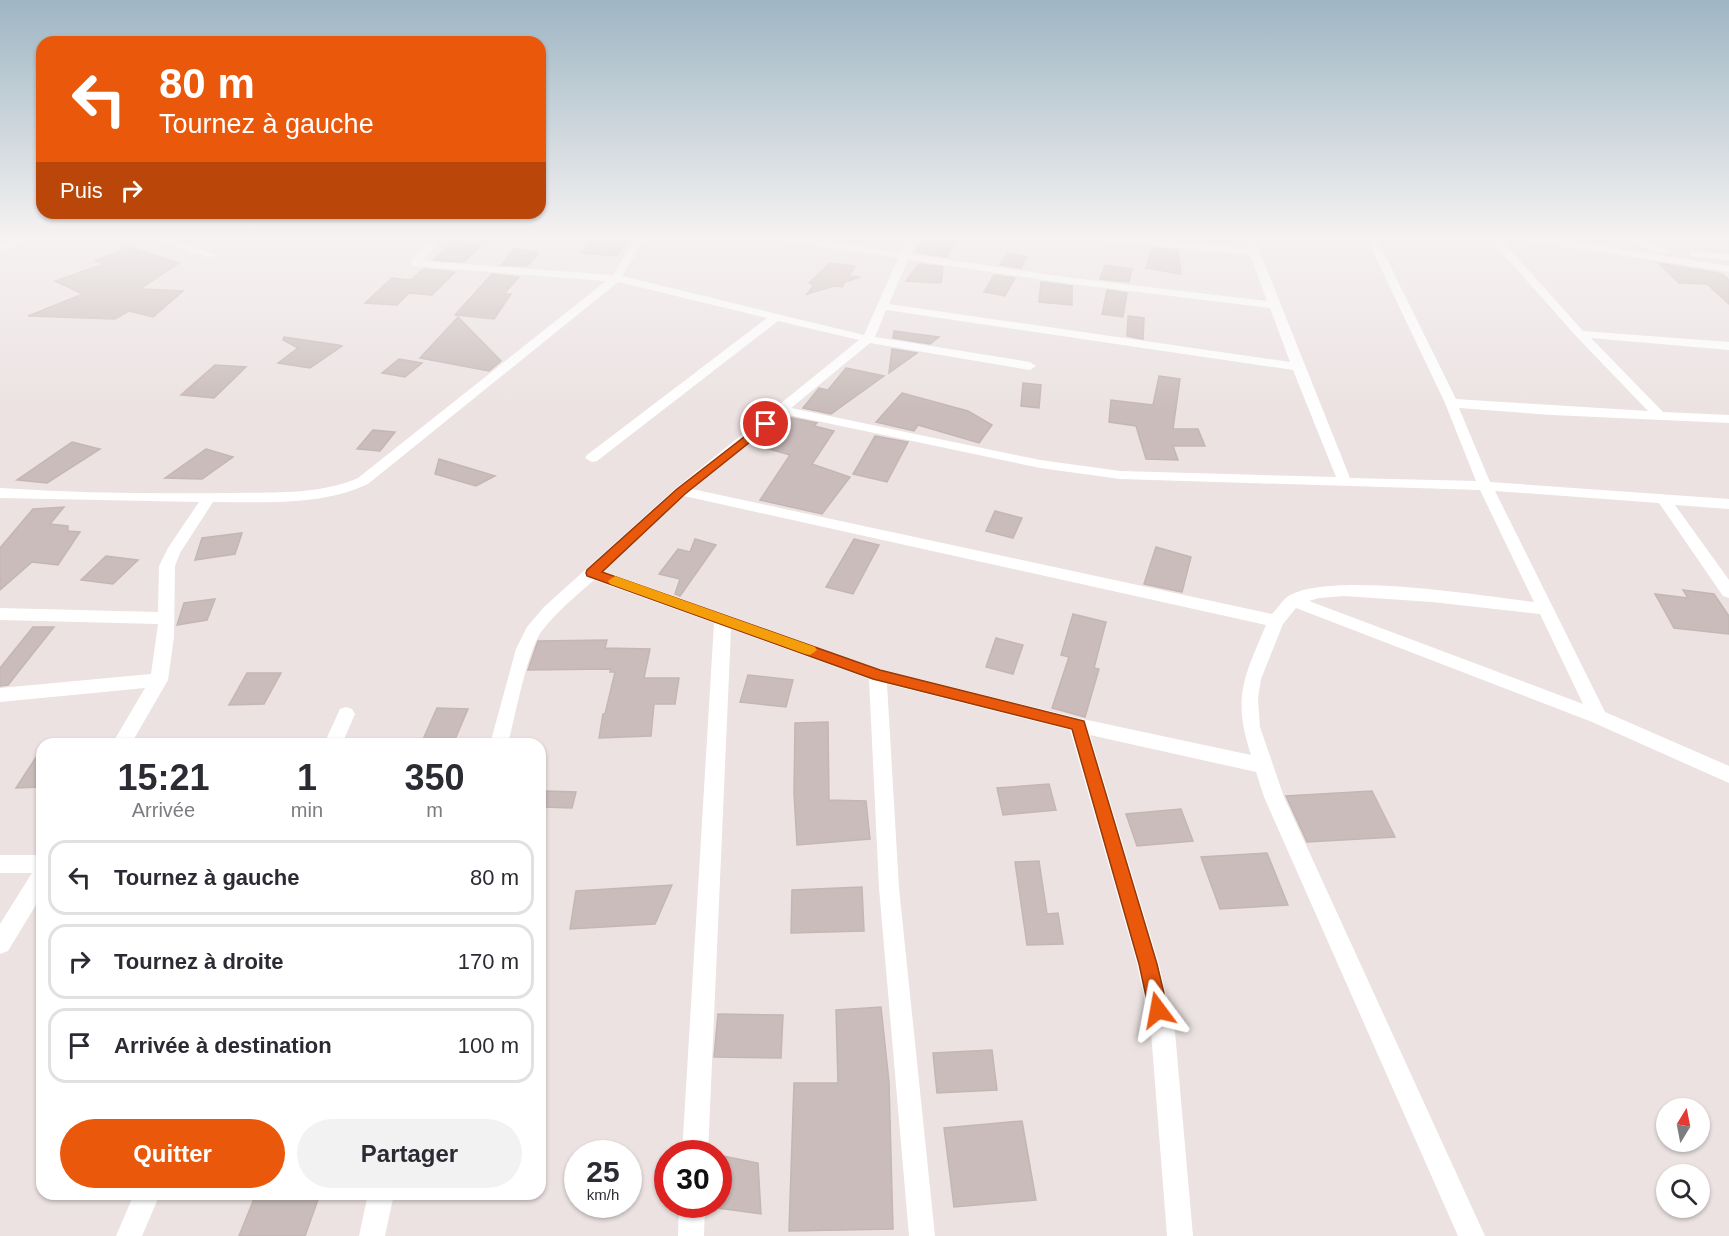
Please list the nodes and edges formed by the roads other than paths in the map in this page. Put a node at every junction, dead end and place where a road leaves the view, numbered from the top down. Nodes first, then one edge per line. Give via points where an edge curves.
1 (595, 295) edge
2 (684, 295) edge
3 (887, 295) edge
4 (1187, 295) edge
5 (1270, 295) edge
6 (1399, 295) edge
7 (1545, 295) edge
8 (1274, 305) junction
9 (882, 306) junction
10 (776, 317) junction
11 (1580, 334) junction
12 (868, 339) junction
13 (1729, 346) edge
14 (1030, 366) dead end
15 (1298, 367) junction
16 (1451, 403) junction
17 (783, 410) junction
18 (1658, 414) junction
19 (1729, 419) edge
20 (592, 458) dead end
21 (1344, 480) junction
22 (1485, 486) junction
23 (681, 491) junction
24 (0, 493) edge
25 (209, 498) junction
26 (1663, 498) junction
27 (1729, 504) edge
28 (592, 573) junction
29 (1729, 592) edge
30 (1293, 601) junction
31 (1544, 609) junction
32 (0, 614) edge
33 (167, 618) junction
34 (723, 619) junction
35 (1276, 621) junction
36 (878, 675) junction
37 (159, 680) junction
38 (0, 695) edge
39 (346, 714) dead end
40 (1598, 717) junction
41 (1078, 725) junction
42 (125, 738) edge
43 (336, 738) edge
44 (501, 738) edge
45 (1262, 765) junction
46 (1729, 775) edge
47 (0, 864) edge
48 (36, 864) edge
49 (36, 886) edge
50 (0, 944) edge
51 (696, 1140) edge
52 (144, 1200) edge
53 (380, 1200) edge
54 (692, 1218) edge
55 (129, 1236) edge
56 (372, 1236) edge
57 (691, 1236) edge
58 (922, 1236) edge
59 (1180, 1236) edge
60 (1473, 1236) edge

1 - 25 street via 363,481 313,495
2 - 10 street
3 - 9 street
4 - 8 street
5 - 8 street
6 - 16 street
7 - 11 street
8 - 15 street
9 - 12 street
9 - 15 street
10 - 12 street
10 - 20 street
11 - 13 street
11 - 18 street
12 - 14 street
12 - 17 street
15 - 21 street
16 - 18 street
16 - 22 street
17 - 21 street via 1040,464 1120,475
17 - 23 street
18 - 19 street
21 - 22 street
22 - 26 street
22 - 31 street
23 - 28 street
23 - 35 street
24 - 25 street
25 - 33 street via 167,566
26 - 27 street
26 - 29 street
28 - 34 street
28 - 44 street via 533,631
30 - 31 street via 1317,592 1344,590
30 - 35 street
30 - 40 street
31 - 40 street
32 - 33 street
33 - 37 street
34 - 36 street
34 - 51 street
35 - 45 street via 1252,679 1249,698 1251,727
36 - 41 street
36 - 58 street via 889,888
37 - 38 street
37 - 42 street
39 - 43 street
40 - 46 street
41 - 45 street
41 - 59 street via 1148,964 1163,1032
45 - 60 street
47 - 48 street
49 - 50 street
52 - 55 street
53 - 56 street
54 - 57 street

